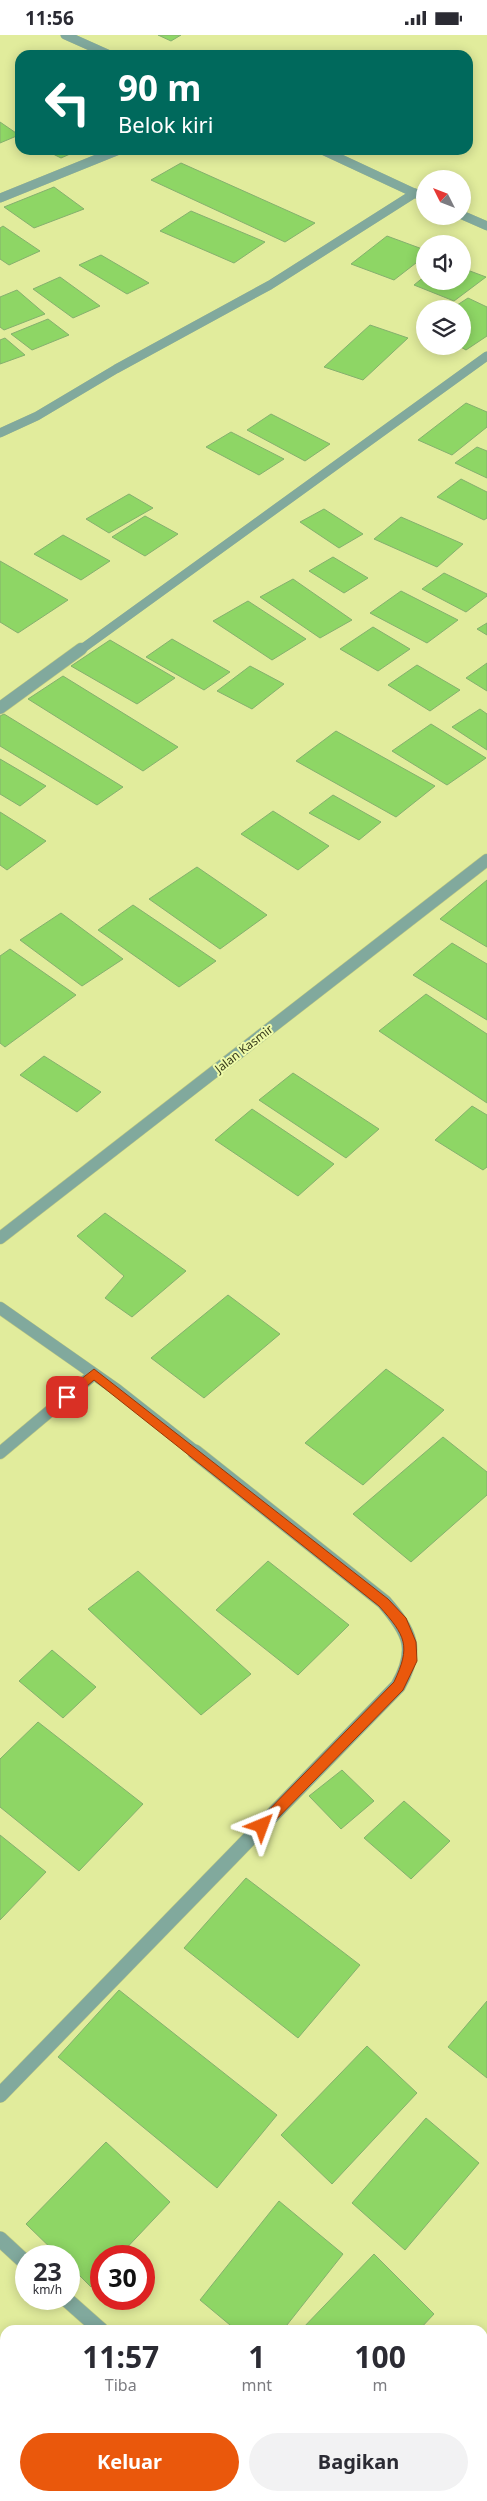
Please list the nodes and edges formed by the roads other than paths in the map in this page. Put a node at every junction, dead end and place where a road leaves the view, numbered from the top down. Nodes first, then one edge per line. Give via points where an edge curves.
1 (65, 35) edge
2 (99, 50) edge
3 (107, 155) edge
4 (333, 155) edge
5 (416, 193) joint
6 (0, 198) edge
7 (471, 219) edge
8 (487, 226) edge
9 (487, 356) edge
10 (0, 433) edge
11 (0, 708) edge
12 (487, 860) edge
13 (0, 1238) edge
14 (0, 1308) edge
15 (94, 1374) junction
16 (0, 1453) edge
17 (0, 2095) edge
18 (0, 2239) edge
19 (15, 2253) edge
20 (78, 2310) edge
21 (95, 2325) edge

1 - 2 street
3 - 6 street
4 - 5 street
5 - 10 street via 270,285 37,416
7 - 8 street
9 - 11 street
12 - 13 street, Jalan Kasmir
14 - 15 street
15 - 16 street
15 - 17 street via 384,1603 402,1622 410,1642 410,1661 398,1686
18 - 19 street
20 - 21 street

